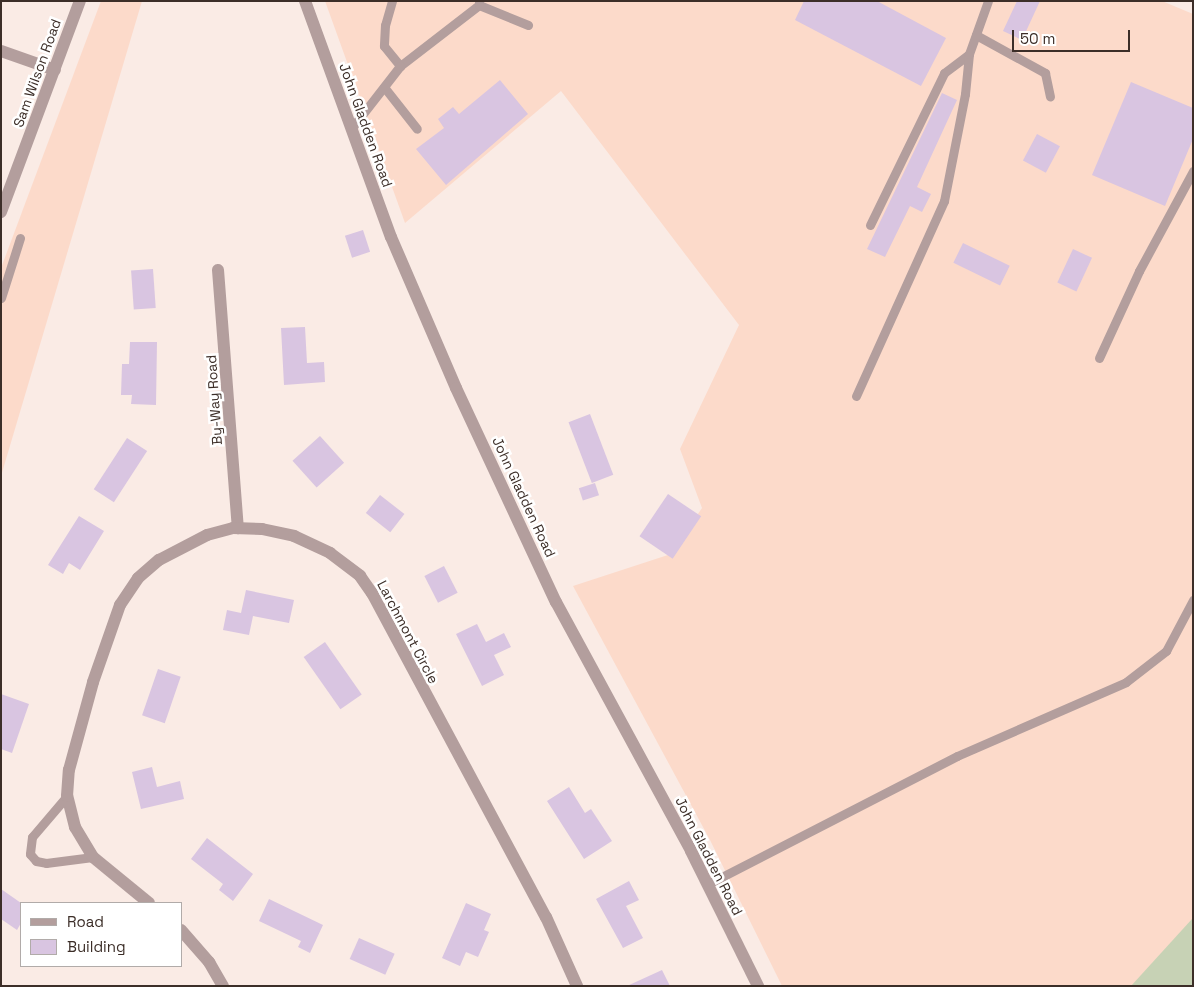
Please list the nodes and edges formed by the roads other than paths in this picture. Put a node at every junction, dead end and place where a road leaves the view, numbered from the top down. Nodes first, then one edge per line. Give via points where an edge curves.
1 (80, 1) edge
2 (305, 1) edge
3 (392, 1) edge
4 (988, 1) edge
5 (479, 3) edge
6 (528, 25) dead end
7 (976, 35) junction
8 (1, 51) edge
9 (969, 54) junction
10 (400, 66) junction
11 (55, 70) junction
12 (384, 87) junction
13 (1050, 96) dead end
14 (351, 129) junction
15 (417, 129) dead end
16 (1193, 171) edge
17 (1, 212) edge
18 (870, 225) dead end
19 (20, 238) dead end
20 (218, 270) dead end
21 (1, 298) edge
22 (1099, 358) dead end
23 (856, 396) dead end
24 (238, 528) junction
25 (1193, 600) edge
26 (67, 796) junction
27 (93, 858) junction
28 (708, 884) junction
29 (148, 902) edge
30 (182, 931) edge
31 (223, 986) edge
32 (577, 986) edge
33 (758, 986) edge

1 - 11 street, Sam Wilson Road
2 - 14 street, John Gladden Road
3 - 10 lane via 385,25 384,46
4 - 7 lane
5 - 6 lane
5 - 10 lane
7 - 9 lane
7 - 13 lane via 1046,73
8 - 11 street
9 - 18 lane via 944,73
9 - 23 lane via 965,94 944,201
10 - 12 lane
11 - 17 street, Sam Wilson Road
12 - 14 lane
12 - 15 lane
14 - 28 street, John Gladden Road via 427,323 556,602
16 - 22 lane via 1139,271
19 - 21 lane
20 - 24 street, By-Way Road
24 - 26 street, Larchmont Circle via 207,535 173,551 131,587 112,624 98,665 73,754
24 - 32 street, Larchmont Circle via 262,529 308,542 345,562 364,582 546,917
25 - 28 lane via 1166,651 1126,682 957,756
26 - 27 street, Larchmont Circle via 74,827
26 - 27 lane via 32,838 30,854 36,861 46,863
27 - 29 street, Larchmont Circle
28 - 33 street, John Gladden Road
30 - 31 street via 209,962

